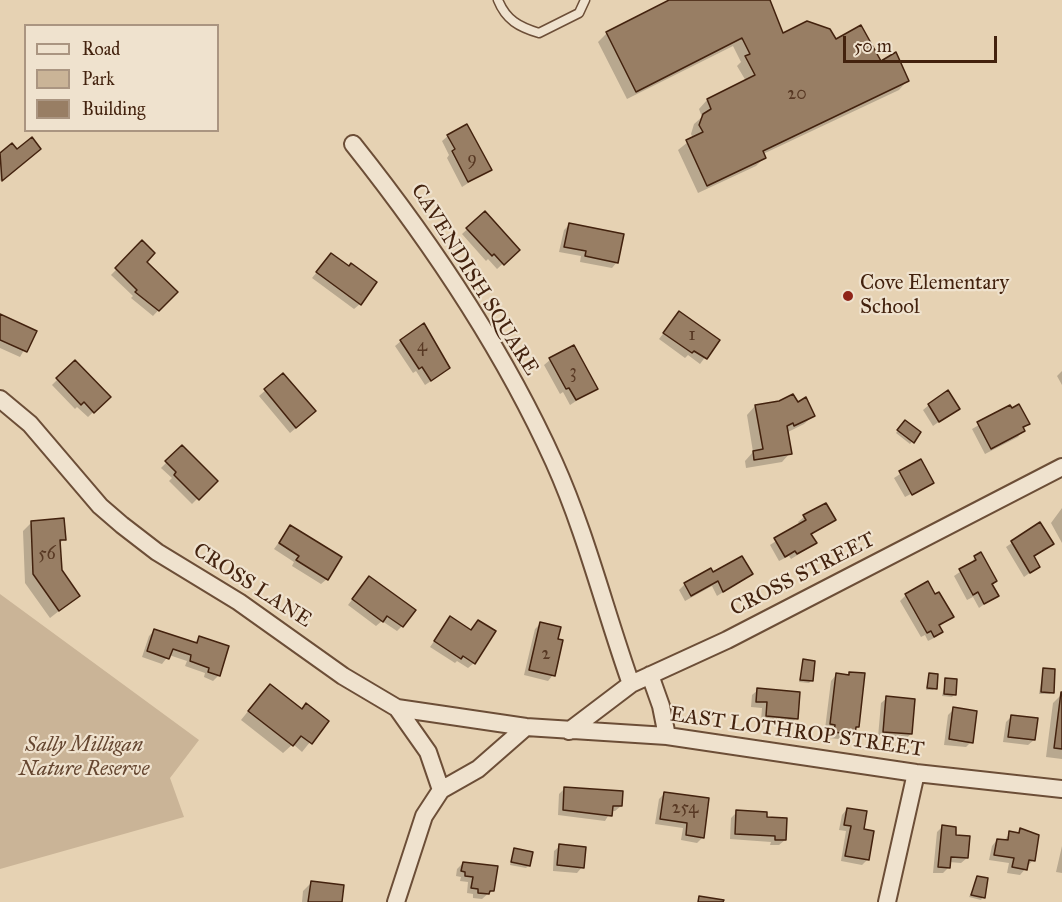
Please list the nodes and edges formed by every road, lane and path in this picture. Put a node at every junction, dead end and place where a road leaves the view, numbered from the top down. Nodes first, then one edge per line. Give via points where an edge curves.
1 (498, 0) edge
2 (585, 0) edge
3 (353, 144) dead end
4 (0, 399) edge
5 (1062, 467) edge
6 (650, 675) junction
7 (631, 684) junction
8 (397, 708) junction
9 (526, 727) junction
10 (569, 730) junction
11 (667, 736) junction
12 (916, 773) junction
13 (1062, 789) edge
14 (441, 790) junction
15 (396, 902) edge
16 (887, 902) edge

1 - 2 lane via 503,13 518,26 539,33 579,13
3 - 7 street, CAVENDISH SQUARE via 438,257 501,357 558,472
4 - 8 street, CROSS LANE via 30,423 100,507 122,525 343,676
5 - 6 street, CROSS STREET via 727,640
6 - 7 street, CROSS STREET
6 - 11 street
7 - 10 street, CROSS STREET
8 - 9 street, CROSS LANE
8 - 14 street via 428,752
9 - 10 street, EAST LOTHROP STREET
9 - 14 street via 478,769
10 - 11 street, EAST LOTHROP STREET
11 - 12 street, EAST LOTHROP STREET
12 - 13 street, EAST LOTHROP STREET
12 - 16 street
14 - 15 street via 424,816

